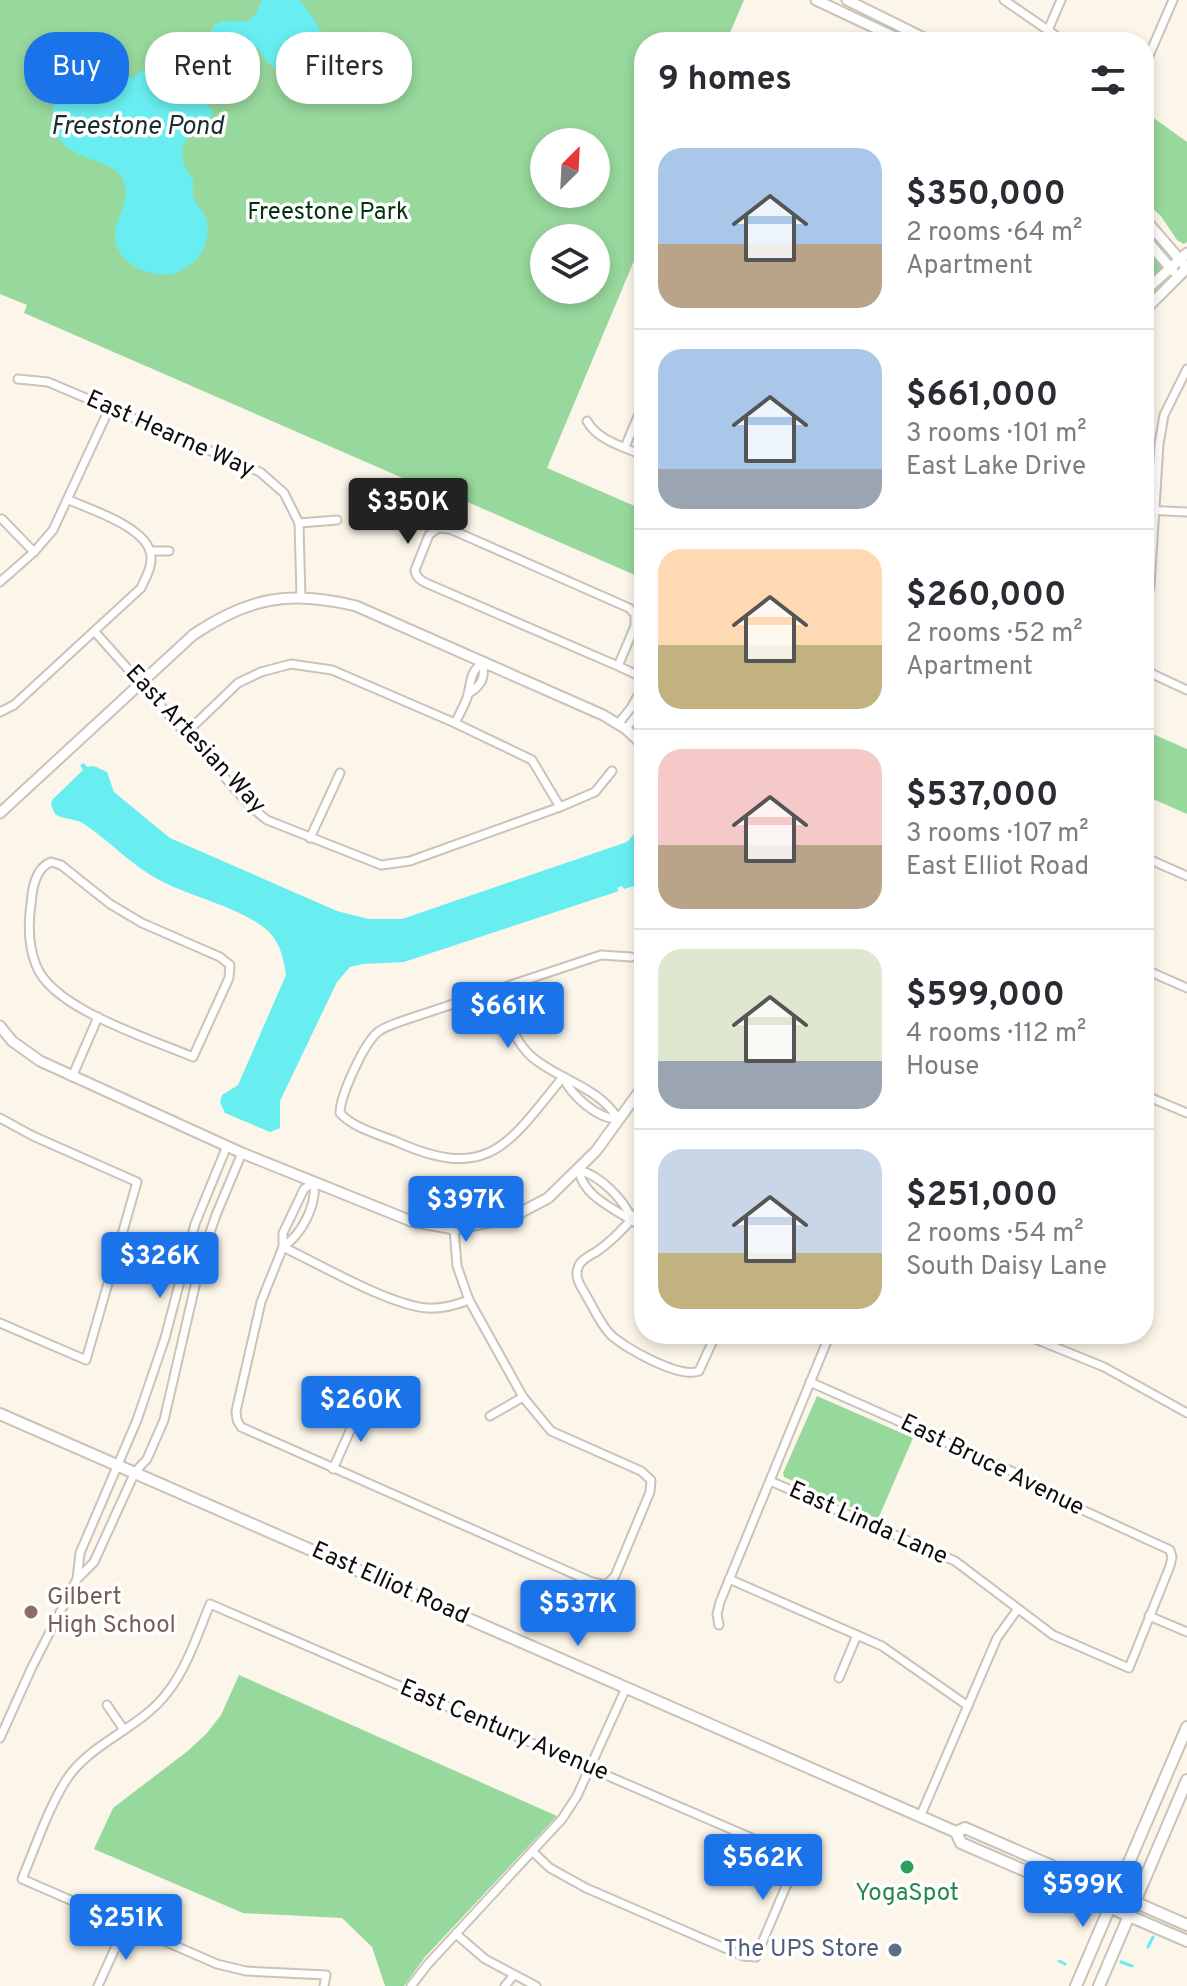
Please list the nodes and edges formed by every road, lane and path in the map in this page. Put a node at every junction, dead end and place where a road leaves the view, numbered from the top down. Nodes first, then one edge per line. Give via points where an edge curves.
1 (816, 0) edge
2 (847, 0) edge
3 (1004, 0) edge
4 (1061, 0) edge
5 (1173, 0) edge
6 (1048, 30) junction
7 (884, 32) edge
8 (912, 32) edge
9 (1051, 32) edge
10 (1154, 44) edge
11 (1154, 231) edge
12 (1154, 244) edge
13 (1177, 260) edge
14 (1183, 271) edge
15 (1154, 282) edge
16 (1154, 301) edge
17 (1187, 369) edge
18 (18, 379) dead end
19 (110, 407) junction
20 (587, 421) dead end
21 (634, 426) edge
22 (625, 447) junction
23 (634, 451) edge
24 (69, 500) junction
25 (1155, 510) junction
26 (1187, 512) edge
27 (2, 519) dead end
28 (337, 520) dead end
29 (299, 523) junction
30 (1154, 525) edge
31 (150, 551) junction
32 (169, 551) dead end
33 (34, 552) junction
34 (0, 582) edge
35 (301, 598) junction
36 (634, 613) edge
37 (634, 628) edge
38 (95, 632) junction
39 (483, 662) junction
40 (618, 666) junction
41 (634, 673) edge
42 (1154, 675) edge
43 (141, 683) junction
44 (1187, 690) edge
45 (634, 703) edge
46 (0, 712) edge
47 (634, 715) edge
48 (455, 723) junction
49 (622, 726) junction
50 (185, 734) junction
51 (634, 737) edge
52 (612, 771) dead end
53 (340, 773) dead end
54 (560, 807) junction
55 (0, 813) edge
56 (310, 838) junction
57 (1154, 861) edge
58 (1187, 876) edge
59 (631, 957) dead end
60 (1154, 973) edge
61 (1187, 988) edge
62 (498, 989) junction
63 (98, 1017) junction
64 (0, 1026) edge
65 (72, 1077) junction
66 (563, 1077) junction
67 (634, 1098) edge
68 (1154, 1099) edge
69 (1187, 1113) edge
70 (0, 1118) edge
71 (618, 1119) junction
72 (235, 1150) junction
73 (579, 1170) junction
74 (314, 1182) junction
75 (634, 1216) edge
76 (632, 1219) junction
77 (454, 1229) junction
78 (283, 1247) junction
79 (469, 1300) junction
80 (0, 1323) edge
81 (712, 1344) edge
82 (826, 1344) edge
83 (1048, 1344) edge
84 (810, 1382) junction
85 (523, 1397) junction
86 (361, 1406) dead end
87 (1187, 1413) edge
88 (0, 1414) edge
89 (490, 1416) dead end
90 (118, 1465) junction
91 (333, 1469) junction
92 (135, 1472) junction
93 (770, 1481) junction
94 (77, 1579) junction
95 (729, 1579) junction
96 (1017, 1610) junction
97 (1149, 1616) junction
98 (719, 1625) dead end
99 (1187, 1632) edge
100 (857, 1635) junction
101 (839, 1678) dead end
102 (626, 1688) junction
103 (107, 1705) dead end
104 (968, 1706) junction
105 (1187, 1727) edge
106 (124, 1730) junction
107 (0, 1738) edge
108 (590, 1768) junction
109 (1187, 1780) edge
110 (920, 1817) junction
111 (956, 1832) junction
112 (533, 1852) junction
113 (1006, 1862) junction
114 (1046, 1863) junction
115 (1114, 1901) junction
116 (1132, 1909) junction
117 (126, 1924) junction
118 (1187, 1925) edge
119 (456, 1934) junction
120 (1187, 1941) edge
121 (513, 1976) junction
122 (98, 1986) edge
123 (324, 1986) edge
124 (411, 1986) edge
125 (505, 1986) edge
126 (536, 1986) edge
127 (1076, 1986) edge
128 (1099, 1986) edge

1 - 7 street
2 - 8 street
3 - 6 street
4 - 6 street
5 - 10 street
6 - 9 street
11 - 13 street
12 - 13 street
13 - 14 street
13 - 15 street
14 - 16 street
17 - 25 street via 1164,415
18 - 19 street, East Hearne Way via 48,382
19 - 24 street
19 - 29 street, East Hearne Way via 260,472 284,493
20 - 22 street via 598,435
21 - 22 street
22 - 23 street
24 - 31 street via 133,529
24 - 33 street
25 - 26 street
25 - 30 street
27 - 33 street
28 - 29 street
29 - 35 street, East Hearne Way
31 - 32 street
31 - 38 street via 150,570 141,588
33 - 34 street
35 - 39 street via 356,606
35 - 43 street via 253,603 222,615
36 - 40 street via 450,529 438,528 429,535 416,566 417,577 426,583
37 - 40 street
38 - 43 street, East Artesian Way
38 - 46 street
39 - 48 street via 485,676 468,694
39 - 49 street
40 - 41 street
42 - 44 street
43 - 50 street, East Artesian Way
43 - 55 street
45 - 49 street
47 - 49 street
48 - 50 street via 332,670 291,664 238,683
48 - 54 street via 532,760
49 - 51 street
50 - 56 street, East Artesian Way via 252,808
52 - 54 street, East Artesian Way via 595,792
53 - 56 street
54 - 56 street, East Artesian Way via 410,861 381,865
57 - 58 street
59 - 62 street via 601,955
60 - 61 street
62 - 66 street via 509,1023 529,1055
62 - 66 street via 377,1033 359,1060 340,1113 414,1150 448,1159 471,1158 514,1138
63 - 63 street via 65,1001 36,967 27,929 33,887 41,868 51,862 142,923 230,965 193,1057
63 - 65 street
64 - 65 street via 40,1061
65 - 72 street
66 - 71 street via 612,1108
67 - 71 street
68 - 69 street
70 - 80 street via 137,1182 86,1360
71 - 73 street
72 - 74 street
72 - 90 street via 195,1224 160,1356
72 - 92 street via 202,1256 168,1409 147,1459
73 - 76 street via 594,1176 624,1203
73 - 76 street via 583,1183 599,1198
73 - 77 street via 526,1211
74 - 77 street via 411,1221
74 - 78 street via 304,1189 283,1233
74 - 78 street via 316,1194 297,1237
75 - 76 street
76 - 81 street via 577,1269 606,1328 617,1340 683,1372 701,1368
77 - 79 street via 457,1266
78 - 79 street via 384,1295 426,1308
78 - 91 street via 263,1295 236,1411 238,1424
79 - 85 street
82 - 84 street
83 - 87 street via 1104,1367
84 - 93 street
84 - 97 street, East Bruce Avenue via 1162,1545 1172,1553 1170,1566
85 - 89 street
85 - 91 street via 551,1431 651,1480 615,1576 606,1585
86 - 91 street
88 - 90 main road, East Elliot Road
90 - 92 main road, East Elliot Road
90 - 94 street via 80,1553
92 - 94 street via 94,1562
92 - 102 main road, East Elliot Road
93 - 95 street
93 - 96 street, East Linda Lane via 955,1561
94 - 107 street
95 - 98 street via 718,1608
95 - 100 street
96 - 97 street, East Linda Lane via 1053,1635 1129,1668
96 - 104 street via 997,1638
97 - 99 street
100 - 101 street
100 - 104 street via 882,1646
102 - 108 street
102 - 110 main road, East Elliot Road
103 - 106 street
104 - 110 street
105 - 115 main road
106 - 108 street, East Century Avenue via 167,1694 210,1604
106 - 117 street via 70,1774 22,1879
108 - 112 street via 562,1819
108 - 112 street, East Century Avenue via 798,1858 756,1957 586,1888
109 - 116 main road
110 - 111 main road, East Elliot Road
111 - 113 main road, East Elliot Road via 961,1843
111 - 114 main road, East Elliot Road via 965,1828
112 - 119 street
113 - 114 main road
113 - 115 main road, East Elliot Road
114 - 115 main road, East Elliot Road
115 - 116 main road, East Elliot Road
115 - 127 main road
116 - 118 main road, East Elliot Road
116 - 120 main road, East Elliot Road
116 - 128 main road
117 - 122 street
117 - 123 street via 217,1964 246,1971 326,1975
119 - 121 street
119 - 124 street
121 - 125 street
121 - 126 street

